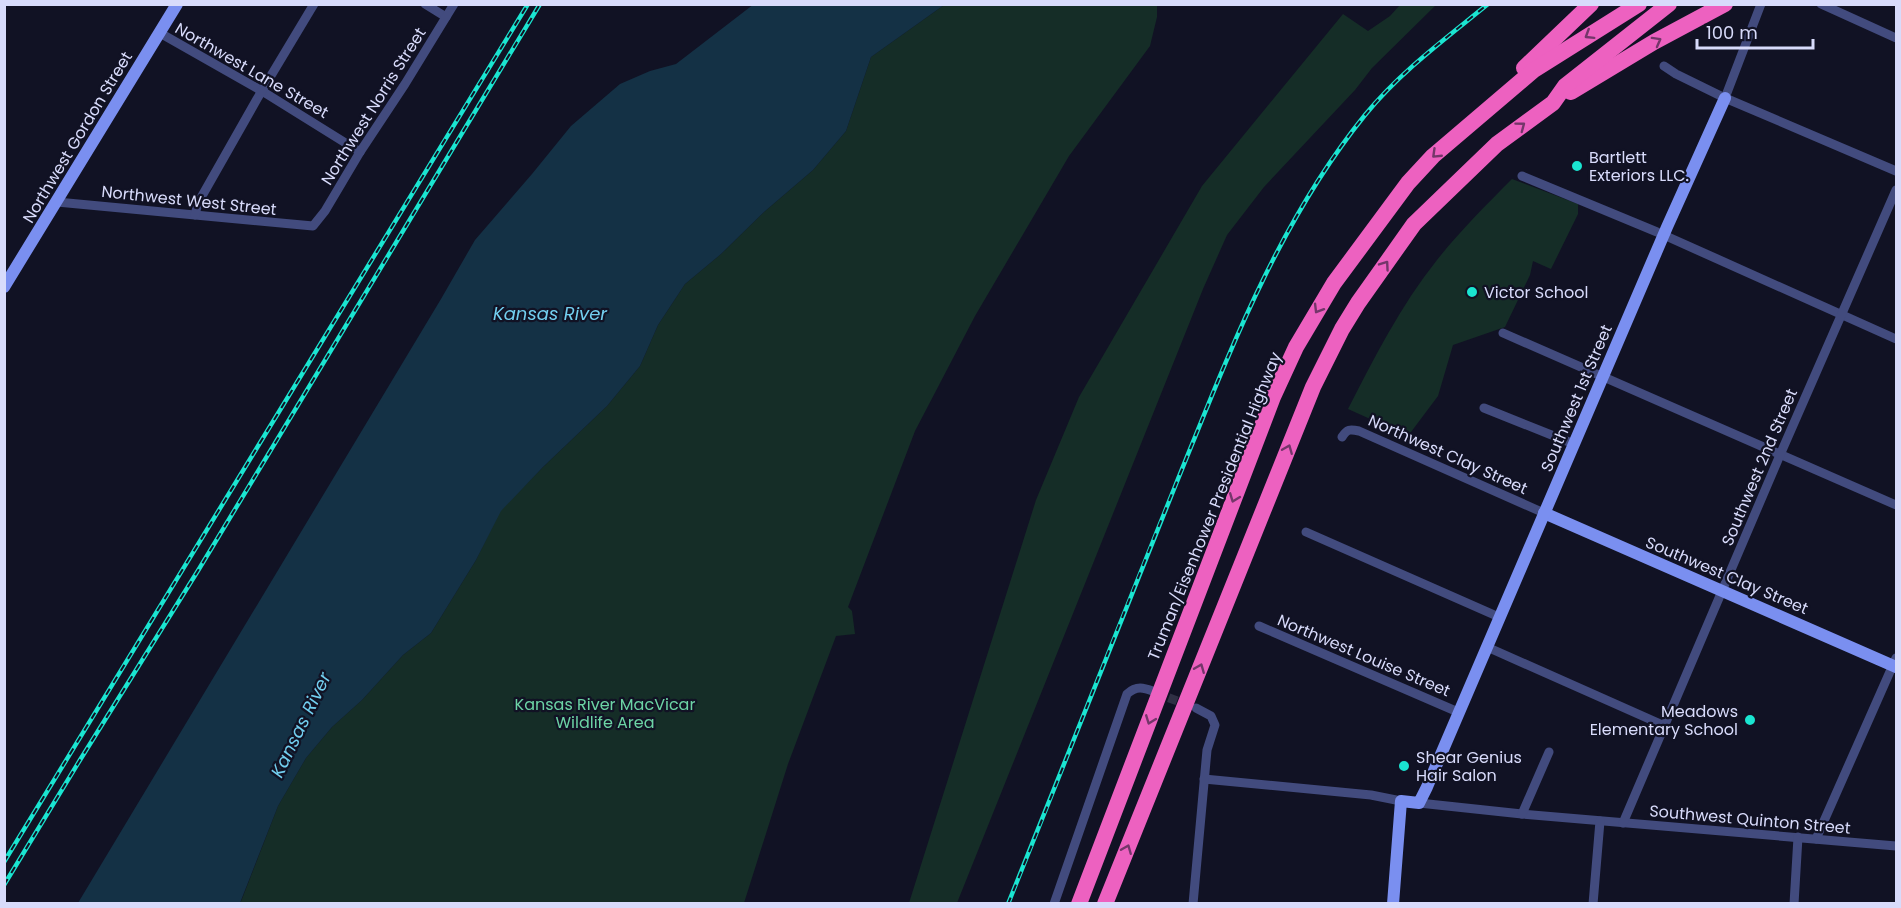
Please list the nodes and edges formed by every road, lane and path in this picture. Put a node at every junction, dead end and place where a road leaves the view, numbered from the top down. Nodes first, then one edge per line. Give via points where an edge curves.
1 (177, 4) edge
2 (314, 4) edge
3 (425, 4) edge
4 (454, 4) edge
5 (1591, 4) edge
6 (1639, 4) edge
7 (1669, 4) edge
8 (1725, 4) edge
9 (1761, 4) edge
10 (1821, 4) edge
11 (446, 17) junction
12 (160, 33) junction
13 (1896, 38) edge
14 (1664, 66) dead end
15 (262, 91) junction
16 (1725, 98) junction
17 (1552, 103) junction
18 (1458, 134) junction
19 (360, 152) junction
20 (1896, 171) edge
21 (1522, 176) dead end
22 (1896, 190) edge
23 (57, 202) junction
24 (195, 215) junction
25 (316, 223) joint
26 (1663, 236) junction
27 (4, 287) edge
28 (1842, 316) junction
29 (1503, 333) dead end
30 (1896, 339) edge
31 (1603, 376) junction
32 (1484, 408) dead end
33 (1342, 437) dead end
34 (1574, 444) junction
35 (1780, 455) junction
36 (1896, 505) edge
37 (1544, 513) junction
38 (1306, 532) dead end
39 (1722, 592) junction
40 (1499, 616) junction
41 (1259, 626) dead end
42 (1487, 647) junction
43 (1895, 663) edge
44 (1155, 692) tunnel mouth
45 (1196, 708) tunnel mouth
46 (1458, 712) junction
47 (1665, 726) junction
48 (1549, 752) dead end
49 (1204, 779) junction
50 (1401, 801) junction
51 (1419, 803) junction
52 (1522, 814) junction
53 (1600, 821) junction
54 (1623, 823) junction
55 (1798, 837) junction
56 (1816, 839) junction
57 (1896, 846) edge
58 (1054, 903) edge
59 (1079, 903) edge
60 (1105, 903) edge
61 (1193, 903) edge
62 (1393, 903) edge
63 (1593, 903) edge
64 (1794, 903) edge

1 - 12 street, Northwest Gordon Street
2 - 15 street
3 - 11 street
4 - 11 street, Northwest Norris Street
5 - 18 highway
6 -> 18 highway, Truman/Eisenhower Presidential Highway via 1534,70
7 - 17 highway via 1564,86
17 -> 8 highway
9 - 16 street, Southwest 1st Street
10 - 13 street
11 - 19 street, Northwest Norris Street
12 - 15 street, Northwest Lane Street
12 - 23 street, Northwest Gordon Street
14 - 16 street
15 - 19 street, Northwest Lane Street
15 - 24 street via 198,203
16 - 20 street
16 - 26 street, Southwest 1st Street
60 -> 17 highway via 1313,387 1342,328 1414,224 1497,144
18 -> 59 highway, Truman/Eisenhower Presidential Highway via 1420,170 1390,207 1334,283 1296,347 1273,397
19 - 25 street, Northwest Norris Street
21 - 26 street
22 - 28 street, Southwest 2nd Street
23 - 24 street, Northwest West Street
23 - 27 street, Northwest Gordon Street
24 - 25 street, Northwest West Street via 308,227
26 - 28 street
26 - 31 street, Southwest 1st Street
28 - 30 street
28 - 35 street, Southwest 2nd Street
29 - 31 street
31 - 34 street, Southwest 1st Street
31 - 35 street
32 - 34 street
33 - 37 street, Northwest Clay Street via 1349,429 1359,431
34 - 37 street, Southwest 1st Street
35 - 36 street
35 - 39 street, Southwest 2nd Street
37 - 39 street, Southwest Clay Street
37 - 40 street, Southwest 1st Street
38 - 40 street
39 - 43 street, Southwest Clay Street
39 - 47 street, Southwest 2nd Street
40 - 42 street, Southwest 1st Street
41 - 46 street, Northwest Louise Street
42 - 46 street, Southwest 1st Street
42 - 47 street
43 - 56 street
44 - 58 street via 1142,687 1127,694
45 - 49 street via 1211,716 1215,725 1208,744
46 - 51 street, Southwest 1st Street
47 - 54 street, Southwest 2nd Street
48 - 52 street
49 - 50 street
49 - 61 street
50 - 51 street
50 - 62 street
51 - 52 street, Southwest Quinton Street
52 - 53 street, Southwest Quinton Street
53 - 54 street, Southwest Quinton Street
53 - 63 street
54 - 55 street, Southwest Quinton Street
55 - 56 street, Southwest Quinton Street
55 - 64 street
56 - 57 street, Southwest Quinton Street

